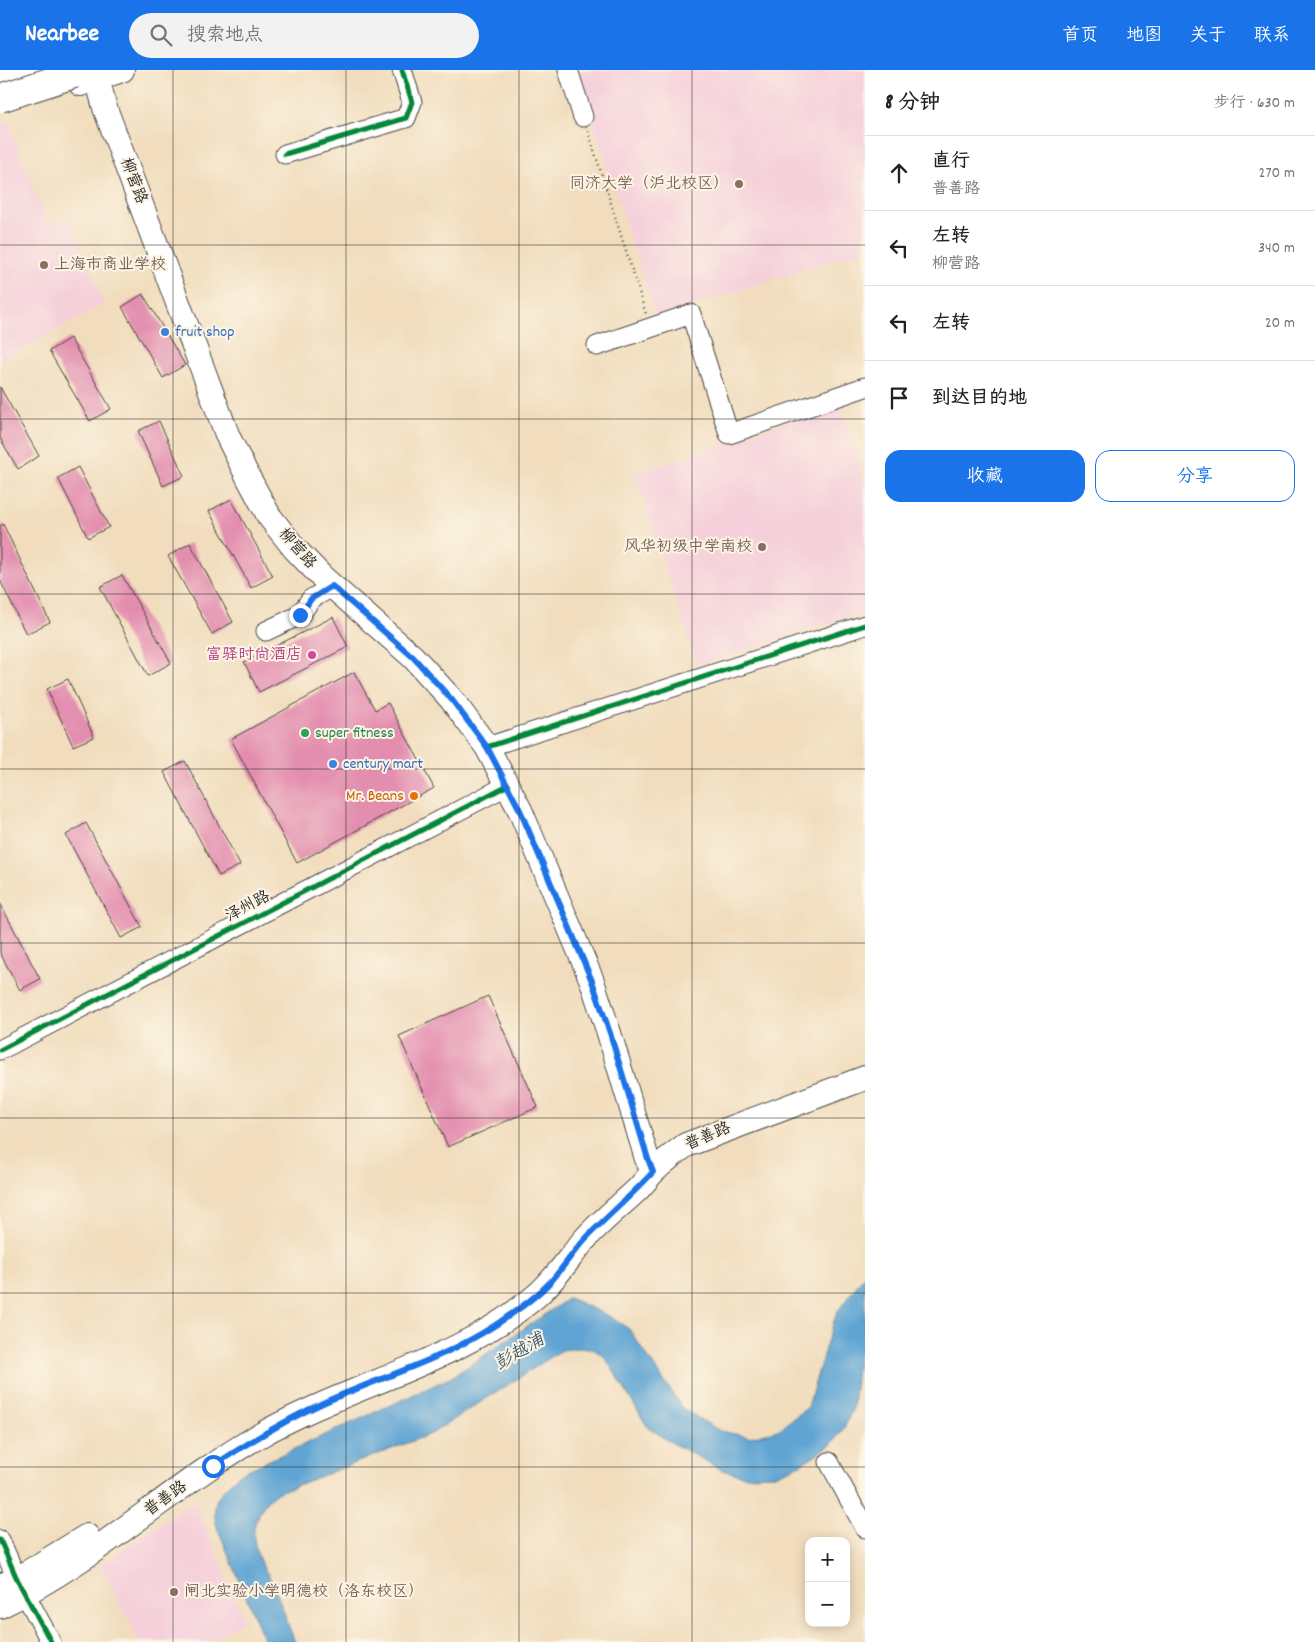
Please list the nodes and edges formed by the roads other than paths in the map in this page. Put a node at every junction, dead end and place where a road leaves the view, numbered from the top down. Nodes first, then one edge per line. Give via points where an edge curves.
1 (32, 70) edge
2 (60, 70) edge
3 (122, 70) edge
4 (402, 70) edge
5 (568, 70) edge
6 (92, 73) edge
7 (0, 80) edge
8 (0, 90) edge
9 (0, 98) edge
10 (0, 111) edge
11 (583, 117) road end
12 (286, 154) dead end
13 (597, 346) dead end
14 (865, 387) edge
15 (332, 586) junction
16 (865, 624) edge
17 (266, 631) dead end
18 (487, 747) junction
19 (508, 785) junction
20 (0, 1050) edge
21 (865, 1062) edge
22 (865, 1078) edge
23 (650, 1165) junction
24 (829, 1462) dead end
25 (865, 1528) edge
26 (0, 1540) edge
27 (14, 1587) edge
28 (0, 1606) edge
29 (51, 1642) edge

1 - 7 highway
2 - 8 main road
3 - 6 main road
4 - 12 street via 412,102 406,118
5 - 11 street
6 - 9 highway, bridge
6 - 10 main road
6 - 15 main road, 柳营路 via 228,437 269,516 295,549
13 - 14 street via 691,314 729,434
15 - 17 street via 311,599 300,615
15 - 18 main road, 柳营路 via 413,657 452,700
16 - 18 street
18 - 19 main road, 柳营路
19 - 20 street, 泽州路
19 - 23 main road, 柳营路 via 592,981
21 - 23 main road, 普善路 via 681,1132 665,1143
22 - 23 main road, 普善路 via 686,1145
23 - 27 main road, 普善路 via 632,1176 577,1228 526,1283 488,1311 408,1354 322,1388 249,1424
24 - 25 street
26 - 27 street
27 - 28 main road, 普善路
27 - 29 street

